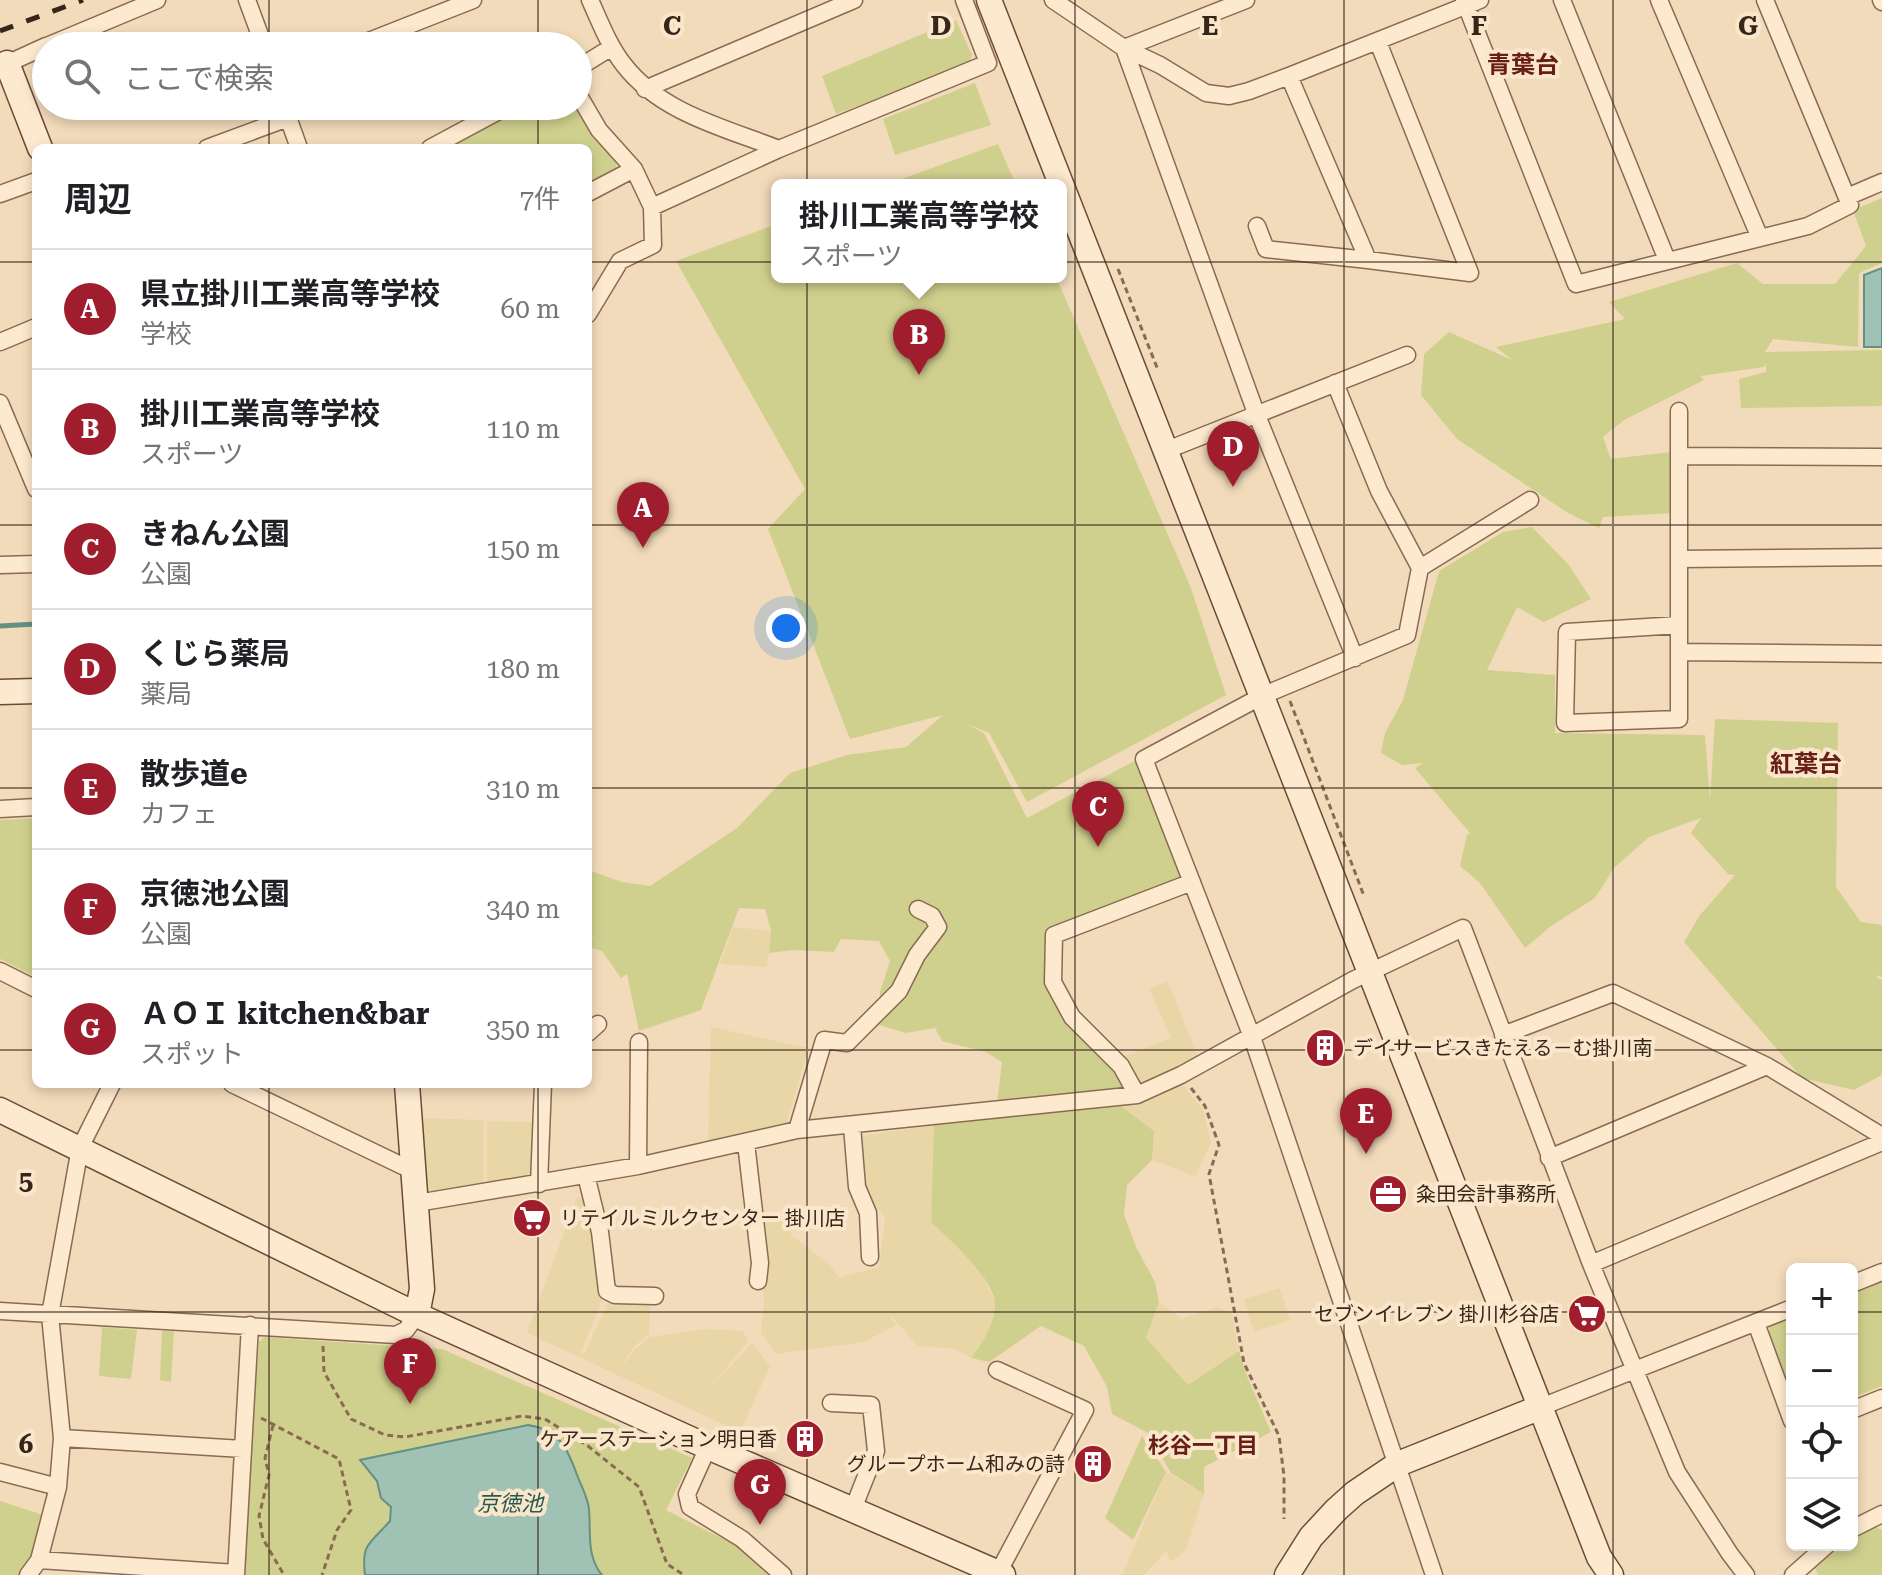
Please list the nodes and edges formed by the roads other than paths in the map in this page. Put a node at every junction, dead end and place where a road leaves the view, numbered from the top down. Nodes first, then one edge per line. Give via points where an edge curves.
1 (157, 0) edge
2 (247, 0) edge
3 (473, 0) edge
4 (590, 0) edge
5 (854, 0) edge
6 (964, 0) edge
7 (989, 0) edge
8 (1053, 0) edge
9 (1246, 0) edge
10 (1562, 0) edge
11 (1659, 0) edge
12 (1765, 0) edge
13 (1470, 2) edge
14 (80, 32) edge
15 (259, 32) edge
16 (392, 32) edge
17 (1378, 42) junction
18 (612, 47) junction
19 (1124, 48) junction
20 (32, 50) edge
21 (2, 59) edge
22 (592, 59) edge
23 (1289, 76) junction
24 (645, 89) junction
25 (592, 118) edge
26 (268, 120) edge
27 (289, 120) edge
28 (482, 120) edge
29 (38, 144) edge
30 (216, 144) edge
31 (298, 144) edge
32 (437, 144) edge
33 (779, 149) junction
34 (634, 169) junction
35 (1060, 179) edge
36 (32, 182) edge
37 (1882, 182) edge
38 (592, 191) edge
39 (0, 194) edge
40 (1067, 197) edge
41 (1847, 197) junction
42 (652, 207) junction
43 (1257, 226) dead end
44 (1760, 238) junction
45 (1368, 260) junction
46 (1667, 260) junction
47 (592, 307) edge
48 (32, 329) edge
49 (0, 342) edge
50 (1407, 355) dead end
51 (1335, 383) junction
52 (0, 403) edge
53 (1679, 411) dead end
54 (1256, 413) junction
55 (1167, 450) junction
56 (1679, 456) junction
57 (1882, 457) edge
58 (32, 479) edge
59 (1530, 500) dead end
60 (1882, 557) edge
61 (1679, 559) junction
62 (32, 564) edge
63 (0, 565) edge
64 (1420, 568) junction
65 (1679, 625) junction
66 (1679, 652) junction
67 (1882, 654) edge
68 (1355, 658) junction
69 (32, 691) edge
70 (0, 692) edge
71 (1264, 695) junction
72 (32, 807) edge
73 (0, 809) edge
74 (1192, 882) junction
75 (918, 909) dead end
76 (0, 971) edge
77 (1371, 973) junction
78 (32, 987) edge
79 (1503, 1035) junction
80 (1252, 1037) junction
81 (639, 1042) dead end
82 (1767, 1066) junction
83 (110, 1088) edge
84 (407, 1088) edge
85 (543, 1088) edge
86 (254, 1090) edge
87 (1137, 1095) junction
88 (0, 1110) edge
89 (852, 1126) junction
90 (797, 1130) junction
91 (1882, 1139) edge
92 (746, 1143) junction
93 (80, 1148) junction
94 (1549, 1158) junction
95 (638, 1166) junction
96 (413, 1171) junction
97 (586, 1175) junction
98 (539, 1184) junction
99 (417, 1203) junction
100 (870, 1257) dead end
101 (1591, 1264) junction
102 (1882, 1272) edge
103 (758, 1281) dead end
104 (1858, 1282) edge
105 (655, 1296) dead end
106 (1786, 1310) edge
107 (0, 1311) edge
108 (50, 1315) junction
109 (417, 1315) junction
110 (1756, 1323) junction
111 (250, 1325) junction
112 (997, 1370) dead end
113 (1633, 1370) junction
114 (1882, 1398) edge
115 (831, 1403) dead end
116 (1541, 1407) junction
117 (1787, 1407) edge
118 (1858, 1408) edge
119 (62, 1438) junction
120 (708, 1447) junction
121 (243, 1449) junction
122 (1398, 1464) junction
123 (0, 1472) edge
124 (58, 1487) junction
125 (853, 1509) junction
126 (1882, 1514) edge
127 (1858, 1526) edge
128 (1820, 1551) edge
129 (39, 1560) junction
130 (236, 1574) edge
131 (1001, 1574) edge
132 (28, 1575) edge
133 (783, 1575) edge
134 (1287, 1575) edge
135 (1434, 1575) edge
136 (1611, 1575) edge
137 (1746, 1575) edge
138 (1793, 1575) edge

1 - 14 street
2 - 15 street
3 - 16 street
4 - 18 street
5 - 24 street
6 - 33 street via 988,63
7 - 35 street
8 - 19 street
9 - 19 street
10 - 46 street
11 - 44 street
12 - 41 street
13 - 17 street
13 - 46 street via 1576,284
17 - 23 street
17 - 45 street via 1470,273
18 - 22 street
18 - 24 street
19 - 23 street via 1206,93 1229,96
19 - 54 street
20 - 21 street
21 - 29 street
23 - 45 street
24 - 33 street via 678,110
25 - 34 street
26 - 30 street
27 - 31 street
28 - 32 street
33 - 42 street
34 - 38 street
34 - 42 street
36 - 39 street
37 - 41 street
40 - 55 street
41 - 44 street via 1850,205 1808,226
42 - 47 street via 653,245 620,261
43 - 45 street via 1266,249
44 - 46 street
48 - 49 street
50 - 51 street
51 - 54 street
51 - 64 street via 1379,491
52 - 58 street
53 - 56 street
54 - 55 street
54 - 68 street
55 - 71 street
56 - 57 street
56 - 61 street
59 - 64 street
60 - 61 street
61 - 65 street
62 - 63 street
64 - 68 street via 1407,635
65 - 66 street
65 - 66 street via 1567,632 1565,723 1679,719
66 - 67 street
68 - 71 street
69 - 70 street
71 - 74 street via 1144,759
71 - 77 street
72 - 73 street
74 - 80 street
74 - 87 street via 1054,935 1053,982 1072,1017 1121,1066
75 - 90 street via 932,916 938,927 899,991 847,1043 824,1040
76 - 78 street
77 - 79 street via 1463,928
77 - 80 street
77 - 116 street
79 - 82 street via 1613,993
79 - 94 street
80 - 87 street
80 - 122 street
81 - 95 street
82 - 91 street
82 - 94 street
83 - 93 street
84 - 96 street
85 - 98 street
86 - 96 street
87 - 89 street
88 - 93 street
89 - 90 street
89 - 100 street via 857,1187 868,1213
90 - 92 street
91 - 101 street
92 - 95 street
92 - 103 street
93 - 108 street
93 - 109 street
94 - 101 street
95 - 97 street
96 - 99 street
97 - 98 street
97 - 105 street via 607,1291
98 - 99 street
99 - 109 street via 422,1289
101 - 113 street
102 - 104 street
106 - 110 street
107 - 108 street
108 - 111 street
108 - 119 street
109 - 111 street via 396,1335
109 - 120 street
110 - 113 street
110 - 117 street
111 - 121 street
112 - 131 street via 1085,1410
113 - 116 street
113 - 137 street via 1677,1472
114 - 118 street
115 - 125 street via 871,1405 876,1451
116 - 122 street
116 - 136 street via 1599,1557
119 - 121 street
119 - 124 street
120 - 125 street
120 - 133 street via 687,1494 690,1507 742,1539
121 - 130 street
122 - 134 street via 1336,1510
122 - 135 street
123 - 124 street
124 - 129 street
125 - 131 street
126 - 127 street
128 - 138 street
129 - 130 street
129 - 132 street

